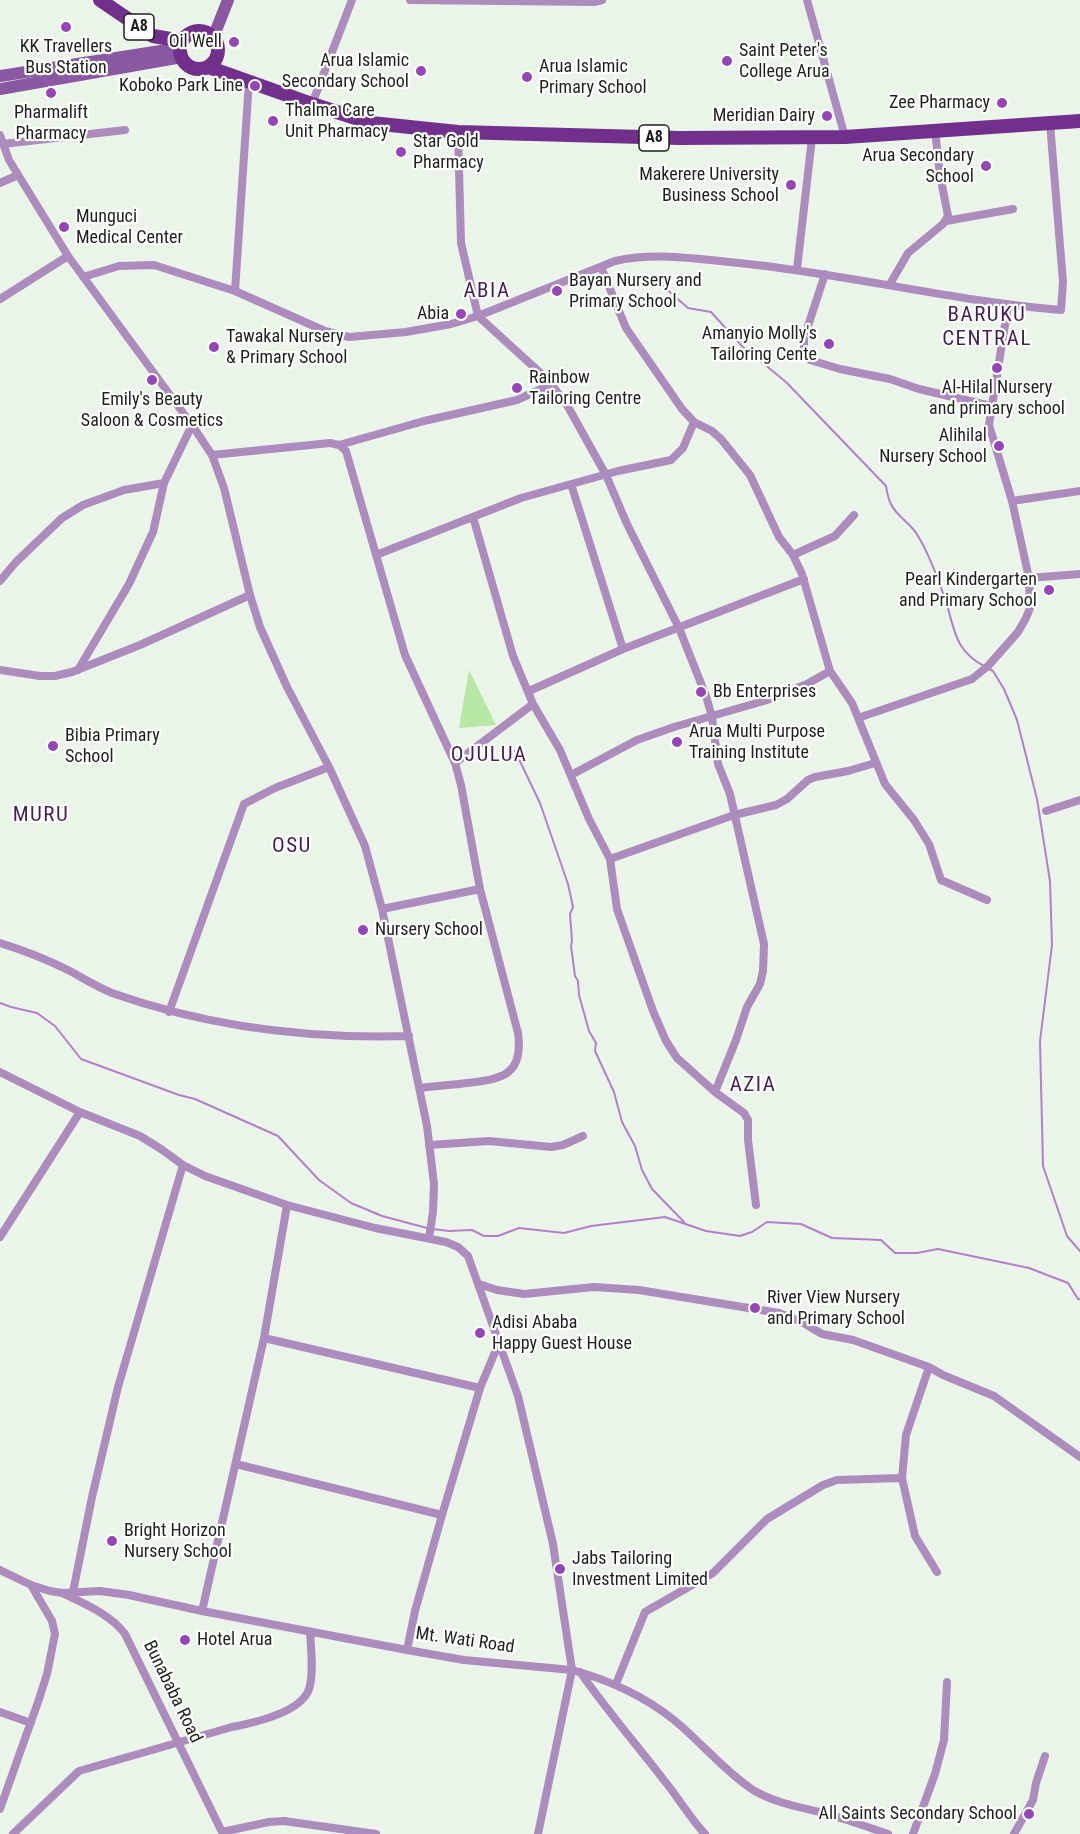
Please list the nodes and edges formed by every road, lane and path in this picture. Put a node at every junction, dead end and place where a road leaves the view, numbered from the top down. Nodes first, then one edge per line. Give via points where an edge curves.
1 (100, 0) edge
2 (228, 0) edge
3 (352, 0) edge
4 (410, 0) edge
5 (602, 0) edge
6 (807, 0) edge
7 (213, 38) junction
8 (182, 49) junction
9 (217, 54) junction
10 (207, 67) junction
11 (0, 76) edge
12 (242, 79) junction
13 (0, 89) edge
14 (312, 104) junction
15 (1080, 121) edge
16 (1050, 123) junction
17 (125, 130) dead end
18 (935, 130) junction
19 (458, 132) junction
20 (845, 137) junction
21 (812, 138) junction
22 (2, 139) edge
23 (18, 175) junction
24 (0, 183) edge
25 (1013, 209) dead end
26 (946, 221) junction
27 (68, 256) junction
28 (601, 267) junction
29 (797, 269) junction
30 (825, 274) junction
31 (83, 277) junction
32 (890, 285) junction
33 (235, 291) junction
34 (0, 299) edge
35 (1008, 306) junction
36 (478, 316) junction
37 (552, 384) junction
38 (990, 406) junction
39 (694, 422) junction
40 (192, 425) junction
41 (339, 445) junction
42 (212, 455) junction
43 (606, 475) junction
44 (164, 483) junction
45 (571, 484) junction
46 (1080, 491) edge
47 (1011, 501) junction
48 (854, 515) dead end
49 (473, 517) junction
50 (376, 555) junction
51 (793, 555) junction
52 (1080, 574) edge
53 (1029, 578) junction
54 (804, 579) junction
55 (0, 581) edge
56 (250, 595) junction
57 (679, 628) junction
58 (624, 649) junction
59 (0, 670) edge
60 (78, 670) junction
61 (830, 671) junction
62 (528, 691) junction
63 (533, 704) junction
64 (712, 717) junction
65 (858, 718) junction
66 (455, 763) junction
67 (875, 763) junction
68 (329, 766) junction
69 (571, 775) junction
70 (1080, 800) edge
71 (1046, 811) dead end
72 (734, 815) junction
73 (610, 859) junction
74 (480, 889) junction
75 (987, 900) dead end
76 (382, 909) junction
77 (0, 943) edge
78 (169, 1012) junction
79 (409, 1036) junction
80 (0, 1072) edge
81 (420, 1088) junction
82 (715, 1092) junction
83 (80, 1113) junction
84 (583, 1136) dead end
85 (429, 1145) junction
86 (183, 1165) junction
87 (287, 1205) junction
88 (756, 1205) dead end
89 (0, 1237) edge
90 (429, 1238) junction
91 (479, 1284) junction
92 (264, 1338) junction
93 (498, 1345) junction
94 (929, 1367) junction
95 (480, 1388) junction
96 (1080, 1457) edge
97 (236, 1464) junction
98 (902, 1478) junction
99 (442, 1515) junction
100 (0, 1570) edge
101 (937, 1572) dead end
102 (30, 1585) junction
103 (73, 1592) junction
104 (62, 1593) junction
105 (202, 1611) junction
106 (310, 1632) junction
107 (407, 1650) junction
108 (576, 1671) junction
109 (947, 1682) dead end
110 (616, 1683) junction
111 (0, 1712) edge
112 (31, 1723) junction
113 (178, 1744) junction
114 (1045, 1756) dead end
115 (0, 1809) edge
116 (222, 1833) edge
117 (13, 1834) edge
118 (376, 1834) edge
119 (538, 1834) edge
120 (705, 1834) edge
121 (888, 1834) edge
122 (913, 1834) edge
123 (1014, 1834) edge

1 - 8 main road, A8 via 153,36
2 - 7 main road
3 - 14 street
4 - 5 street
6 - 20 street
7 - 8 main road, A8 via 201,31 193,32
7 - 9 main road, A8
8 - 10 main road, A8 via 193,67
8 - 11 main road
8 - 13 main road
9 - 10 main road
9 - 12 main road, A8
10 - 12 main road
12 - 14 main road, A8
12 - 33 street
14 - 19 main road, A8 via 371,123
15 - 16 main road, A8
16 - 18 main road, A8
16 - 35 street via 1063,282 1061,310
17 - 22 street
18 - 20 main road, A8
18 - 26 street
19 - 21 main road, A8
19 - 36 street via 461,243
20 - 21 main road, A8
21 - 29 street
22 - 23 street
23 - 24 street
23 - 27 street
25 - 26 street
26 - 32 street via 908,253
27 - 31 street
27 - 34 street
28 - 29 street via 650,257
28 - 36 street
28 - 39 street via 634,342
29 - 30 street
30 - 32 street
30 - 38 street via 804,338 804,352 810,360
31 - 33 street via 119,266 154,265
31 - 40 street
32 - 35 street
33 - 36 street via 325,331 349,337 406,332
35 - 38 street
36 - 37 street
37 - 41 street via 517,400
37 - 43 street
38 - 47 street via 990,434
39 - 43 street via 683,448 671,460
39 - 51 street via 721,438 750,475 779,537
40 - 42 street
40 - 44 street
41 - 42 street
41 - 50 street via 348,456
42 - 56 street
43 - 45 street
43 - 57 street
44 - 55 street via 124,490 83,505 62,518
44 - 60 street via 153,532 129,584
45 - 49 street
45 - 58 street
46 - 47 street
47 - 53 street
48 - 51 street via 839,533
49 - 50 street
49 - 62 street via 513,656
50 - 66 street via 407,662
51 - 54 street
52 - 53 street
53 - 65 street via 1030,608 1026,618 980,673
54 - 57 street
54 - 61 street
56 - 60 street
56 - 68 street via 287,687
57 - 58 street
57 - 64 street
58 - 62 street
59 - 60 street via 55,676
61 - 64 street via 767,700
61 - 65 street
62 - 63 street
63 - 66 street
63 - 69 street
64 - 69 street via 637,740
64 - 72 street via 718,764
65 - 67 street
66 - 74 street
67 - 72 street via 815,777 776,805
67 - 75 street via 885,784 929,844 941,880
68 - 76 street via 365,846
68 - 78 street via 244,804
69 - 73 street
70 - 71 street
72 - 73 street
72 - 82 street via 762,928 763,971
73 - 82 street via 617,909 666,1041 677,1058
74 - 76 street
74 - 81 street via 518,1034 519,1054 510,1071 498,1079
76 - 79 street
77 - 78 street via 51,962 110,992
78 - 79 street via 227,1024 340,1037
79 - 81 street
80 - 83 street
81 - 85 street
82 - 88 street via 748,1120
83 - 86 street via 140,1136
83 - 89 street
84 - 85 street via 551,1147 489,1141
85 - 90 street via 434,1184
86 - 87 street
86 - 103 street via 118,1387
87 - 90 street
87 - 92 street
90 - 91 street via 458,1247 468,1256
91 - 93 street
91 - 94 street via 532,1295 594,1287 639,1290 779,1313 822,1334 853,1340
92 - 95 street
92 - 97 street
93 - 95 street
93 - 108 street via 518,1396 549,1525
94 - 96 street via 1003,1401
94 - 98 street via 906,1435
95 - 99 street
97 - 99 street
97 - 105 street
98 - 101 street via 915,1536
98 - 110 street via 837,1480 767,1519 712,1573 645,1612
99 - 107 street
100 - 102 street, Mt. Wati Road
102 - 104 street, Mt. Wati Road
102 - 112 street via 52,1621 55,1634
103 - 104 street, Mt. Wati Road
103 - 105 street, Mt. Wati Road via 129,1595
104 - 113 street, Bunababa Road via 119,1626
105 - 106 street, Mt. Wati Road
106 - 107 street, Mt. Wati Road
106 - 113 street via 309,1688 298,1702 272,1718
107 - 108 street, Mt. Wati Road
108 - 110 street, Mt. Wati Road
108 - 119 street
108 - 120 street
109 - 122 street via 942,1749
110 - 121 street, Mt. Wati Road via 675,1721 736,1777 766,1797
111 - 112 street
112 - 115 street
113 - 116 street, Bunababa Road
113 - 117 street via 79,1771
114 - 123 street via 1033,1800
116 - 118 street via 284,1821

